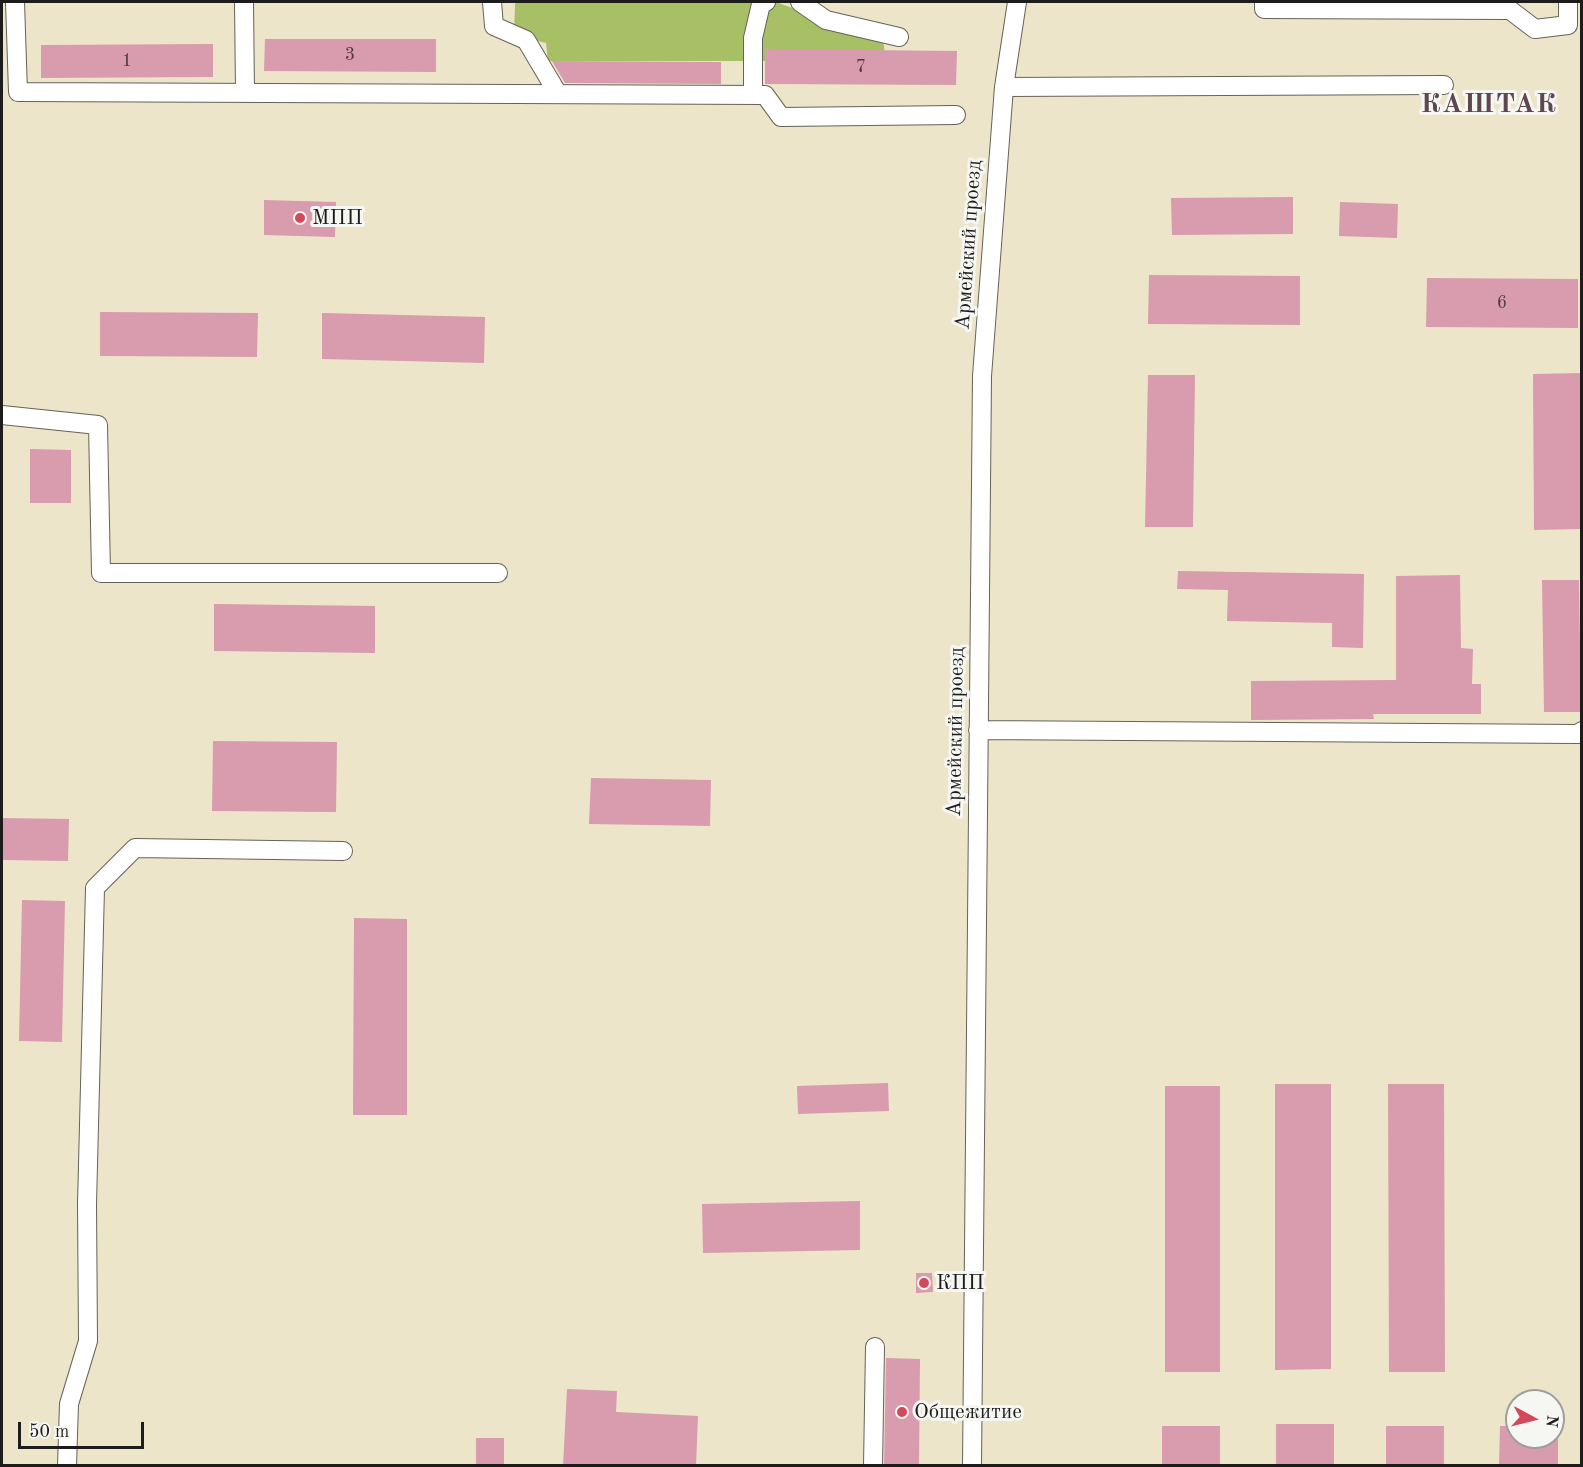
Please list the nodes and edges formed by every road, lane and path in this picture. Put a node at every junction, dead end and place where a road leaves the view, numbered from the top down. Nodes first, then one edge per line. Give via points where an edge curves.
1 (15, 2) edge
2 (244, 2) edge
3 (492, 2) edge
4 (765, 2) edge
5 (800, 2) edge
6 (1017, 2) edge
7 (1264, 2) edge
8 (1568, 2) edge
9 (1575, 25) edge
10 (899, 37) dead end
11 (1444, 85) dead end
12 (1004, 87) junction
13 (245, 93) junction
14 (558, 94) junction
15 (753, 94) junction
16 (956, 115) dead end
17 (2, 415) edge
18 (498, 573) dead end
19 (978, 730) junction
20 (1581, 731) edge
21 (343, 851) dead end
22 (875, 1347) dead end
23 (68, 1466) edge
24 (873, 1466) edge
25 (972, 1466) edge

1 - 13 street via 18,92
2 - 13 street
3 - 14 street via 494,26 526,40
4 - 15 street via 761,4 753,38
5 - 10 street via 826,20
6 - 12 street, Армейский проезд
7 - 9 street via 1264,9 1510,10 1534,29
8 - 9 street
11 - 12 street
12 - 19 street, Армейский проезд via 982,376
13 - 14 street
14 - 15 street
15 - 16 street via 765,95 781,117
17 - 18 street via 98,425 101,573
19 - 20 street via 1566,734
19 - 25 street, Армейский проезд
21 - 23 street via 135,848 95,888 87,1204 88,1341 69,1404
22 - 24 street

